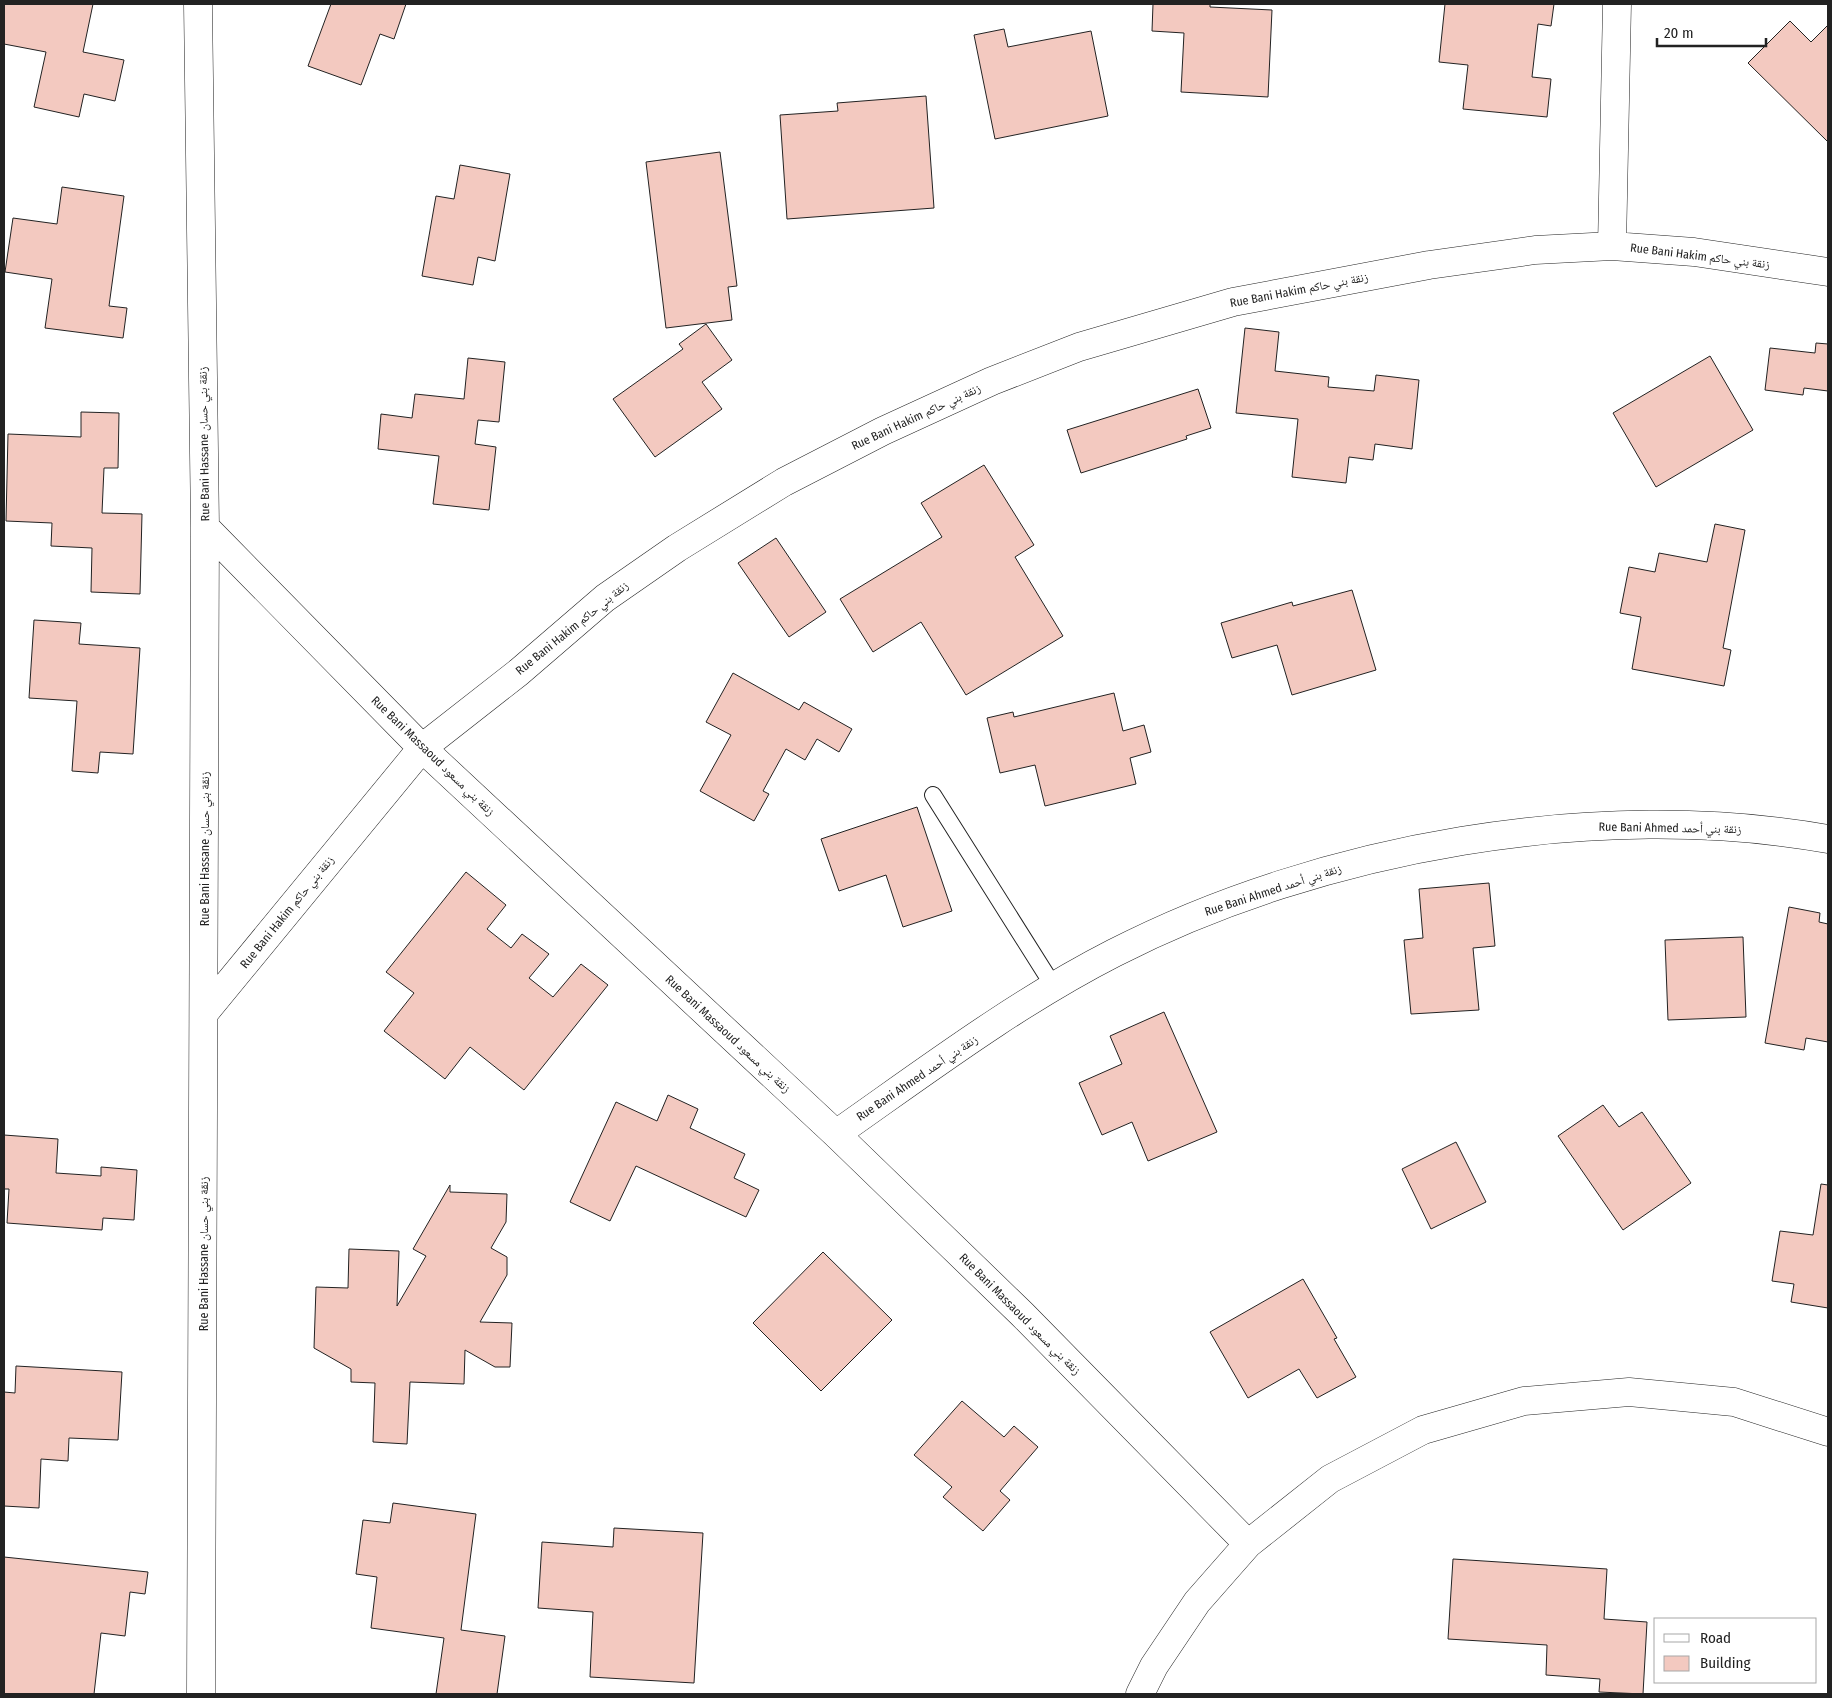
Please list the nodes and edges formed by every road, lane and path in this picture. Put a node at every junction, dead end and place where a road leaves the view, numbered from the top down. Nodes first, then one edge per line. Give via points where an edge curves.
1 (198, 4) edge
2 (1617, 4) edge
3 (1612, 246) junction
4 (1828, 272) edge
5 (205, 528) junction
6 (422, 748) junction
7 (933, 795) dead end
8 (1828, 839) edge
9 (1054, 987) junction
10 (205, 1012) junction
11 (836, 1134) junction
12 (1828, 1432) edge
13 (1248, 1544) junction
14 (202, 1694) edge
15 (1140, 1694) edge

1 - 5 street, Rue Bani Hassane زنقة بني حسان
2 - 3 street
3 - 4 street, Rue Bani Hakim زنقة بني حاكم via 1694,252
3 - 6 street, Rue Bani Hakim زنقة بني حاكم via 1535,250 1429,265 1233,302 1079,347 992,381 883,431 784,482 677,548 605,598 519,672
5 - 6 street, Rue Bani Massaoud زنقة بني مسعود
5 - 10 street, Rue Bani Hassane زنقة بني حسان
6 - 10 street, Rue Bani Hakim زنقة بني حاكم
6 - 11 street, Rue Bani Massaoud زنقة بني مسعود
7 - 9 lane
8 - 9 street, Rue Bani Ahmed زنقة بني أحمد via 1752,829 1637,824 1527,832 1425,849 1326,871 1247,896 1114,953
9 - 11 street, Rue Bani Ahmed زنقة بني أحمد
10 - 14 street, Rue Bani Hassane زنقة بني حسان
11 - 13 street, Rue Bani Massaoud زنقة بني مسعود via 1022,1314
12 - 13 street via 1734,1402 1696,1398 1629,1392 1524,1401 1415,1435 1330,1479
13 - 15 street via 1197,1602 1154,1666

